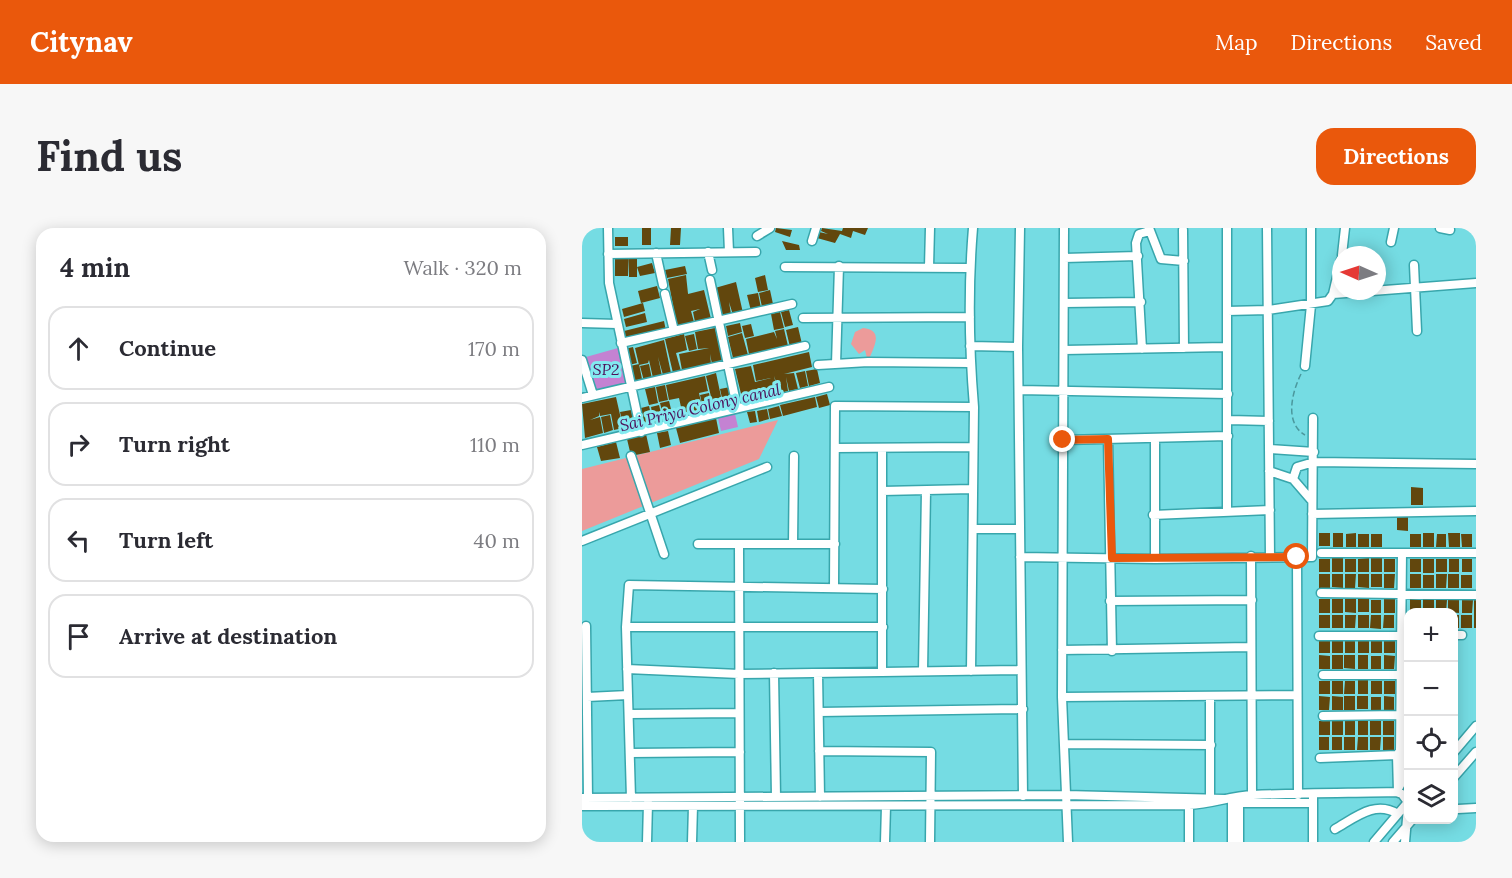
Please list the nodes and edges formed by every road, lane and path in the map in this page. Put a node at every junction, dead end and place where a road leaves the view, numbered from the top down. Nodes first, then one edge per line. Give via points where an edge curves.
1 (608, 228) edge
2 (728, 228) edge
3 (770, 228) edge
4 (816, 228) edge
5 (930, 228) edge
6 (973, 228) edge
7 (1020, 228) edge
8 (1064, 228) edge
9 (1227, 228) edge
10 (1267, 228) edge
11 (1311, 228) edge
12 (1345, 228) edge
13 (1394, 228) edge
14 (1149, 230) edge
15 (1184, 230) dead end
16 (757, 236) dead end
17 (812, 241) dead end
18 (1391, 242) dead end
19 (1343, 246) edge
20 (708, 252) junction
21 (729, 252) junction
22 (756, 252) dead end
23 (656, 253) junction
24 (608, 254) junction
25 (1138, 256) junction
26 (1064, 258) junction
27 (1184, 261) junction
28 (1414, 265) dead end
29 (839, 266) junction
30 (785, 267) dead end
31 (929, 267) junction
32 (970, 268) junction
33 (1476, 284) edge
34 (1415, 288) junction
35 (1386, 290) edge
36 (1332, 296) edge
37 (1064, 303) junction
38 (1141, 303) junction
39 (792, 304) dead end
40 (1311, 305) junction
41 (1268, 310) junction
42 (1227, 311) junction
43 (970, 317) junction
44 (803, 318) dead end
45 (837, 318) junction
46 (717, 321) junction
47 (582, 323) edge
48 (617, 324) junction
49 (674, 331) junction
50 (1417, 331) dead end
51 (621, 343) junction
52 (805, 346) dead end
53 (970, 346) junction
54 (1018, 347) junction
55 (1226, 347) junction
56 (1184, 348) junction
57 (1142, 349) junction
58 (1064, 350) junction
59 (582, 360) edge
60 (970, 363) junction
61 (727, 364) junction
62 (836, 364) junction
63 (818, 365) dead end
64 (1305, 366) joint
65 (631, 387) junction
66 (829, 387) dead end
67 (1018, 390) junction
68 (1064, 391) junction
69 (1228, 394) junction
70 (593, 395) junction
71 (582, 398) edge
72 (737, 406) junction
73 (974, 407) junction
74 (1313, 418) dead end
75 (1229, 420) junction
76 (1269, 421) junction
77 (641, 432) junction
78 (1228, 436) junction
79 (1314, 437) junction
80 (1155, 438) junction
81 (1108, 439) junction
82 (1063, 440) junction
83 (582, 445) edge
84 (974, 447) junction
85 (835, 448) junction
86 (882, 448) junction
87 (1269, 449) junction
88 (1314, 452) junction
89 (631, 456) dead end
90 (794, 456) dead end
91 (1314, 462) junction
92 (1476, 464) edge
93 (767, 467) dead end
94 (1269, 471) junction
95 (1293, 479) junction
96 (972, 489) junction
97 (882, 491) junction
98 (926, 491) junction
99 (1312, 501) junction
100 (1270, 510) junction
101 (1227, 511) junction
102 (1476, 511) edge
103 (650, 514) junction
104 (1312, 514) junction
105 (1153, 515) junction
106 (974, 529) junction
107 (1020, 529) junction
108 (582, 541) edge
109 (698, 544) dead end
110 (739, 544) junction
111 (794, 544) junction
112 (835, 544) junction
113 (1321, 553) dead end
114 (1402, 553) junction
115 (1476, 553) edge
116 (664, 554) dead end
117 (1251, 556) junction
118 (1020, 557) junction
119 (1270, 557) junction
120 (1297, 557) junction
121 (1063, 558) junction
122 (1112, 558) junction
123 (1155, 559) junction
124 (834, 588) junction
125 (738, 589) junction
126 (883, 589) junction
127 (1321, 593) dead end
128 (1402, 593) junction
129 (1476, 595) edge
130 (1252, 600) junction
131 (1110, 601) junction
132 (1404, 622) edge
133 (586, 626) dead end
134 (739, 626) junction
135 (626, 627) junction
136 (883, 627) junction
137 (1319, 636) dead end
138 (1404, 636) edge
139 (1404, 646) edge
140 (1251, 647) junction
141 (1062, 650) junction
142 (1112, 651) junction
143 (627, 669) junction
144 (1021, 670) junction
145 (923, 671) junction
146 (971, 671) junction
147 (882, 672) junction
148 (774, 673) junction
149 (818, 673) junction
150 (739, 674) junction
151 (1323, 675) dead end
152 (1401, 675) junction
153 (628, 695) junction
154 (1297, 695) junction
155 (587, 697) junction
156 (1062, 697) junction
157 (1252, 697) junction
158 (1210, 698) junction
159 (1023, 709) junction
160 (819, 712) junction
161 (739, 713) junction
162 (629, 714) junction
163 (1400, 715) junction
164 (1323, 716) dead end
165 (1476, 726) edge
166 (1065, 744) junction
167 (1211, 745) junction
168 (1458, 747) edge
169 (819, 751) junction
170 (740, 752) junction
171 (1476, 752) edge
172 (630, 753) junction
173 (1399, 753) junction
174 (1320, 758) dead end
175 (1458, 772) edge
176 (1398, 789) junction
177 (1066, 795) junction
178 (1252, 795) junction
179 (1298, 795) junction
180 (1023, 796) junction
181 (1210, 796) junction
182 (776, 797) junction
183 (820, 797) junction
184 (1404, 797) edge
185 (585, 798) edge
186 (631, 798) junction
187 (1234, 799) junction
188 (1313, 799) junction
189 (740, 801) junction
190 (931, 801) junction
191 (648, 802) junction
192 (1189, 805) junction
193 (582, 806) edge
194 (693, 806) junction
195 (886, 806) junction
196 (1067, 806) junction
197 (1404, 807) edge
198 (1476, 807) edge
199 (1458, 809) dead end
200 (1398, 814) junction
201 (1405, 824) edge
202 (1408, 824) edge
203 (1405, 827) junction
204 (1335, 829) dead end
205 (647, 842) edge
206 (692, 842) edge
207 (740, 842) edge
208 (885, 842) edge
209 (930, 842) edge
210 (1068, 842) edge
211 (1189, 842) edge
212 (1232, 842) edge
213 (1239, 842) edge
214 (1313, 842) edge
215 (1374, 842) edge
216 (1393, 842) edge
217 (1405, 842) edge

1 - 24 street
2 - 21 street
3 - 16 street
4 - 17 street
5 - 31 street
6 - 32 street
7 - 54 street
8 - 26 street
9 - 42 street
10 - 41 street
11 - 40 street
12 - 19 street
13 - 18 street
14 - 25 street via 1137,238
14 - 27 street via 1161,259
15 - 27 street
20 - 21 street
20 - 23 street
20 - 46 street
21 - 22 street
23 - 24 street
23 - 49 street
24 - 48 street
25 - 26 street
25 - 38 street
26 - 37 street
27 - 56 street
28 - 34 street
29 - 30 street
29 - 31 street
29 - 45 street
31 - 32 street
32 - 43 street
33 - 34 street
34 - 35 street
34 - 50 street
36 - 40 street
37 - 38 street
37 - 58 street
38 - 57 street
39 - 46 street
40 - 41 street
40 - 64 street
41 - 42 street
41 - 76 street
42 - 55 street
43 - 45 street
43 - 53 street
44 - 45 street
45 - 62 street
46 - 49 street
46 - 61 street
47 - 48 street
48 - 51 street
49 - 51 street
51 - 65 street
52 - 61 street
53 - 54 street
53 - 60 street
54 - 67 street
55 - 56 street
55 - 69 street
56 - 57 street
57 - 58 street
58 - 68 street
59 - 70 street
60 - 62 street
60 - 73 street
61 - 65 street
61 - 72 street
62 - 63 street
64 - 79 path via 1293,397 1293,420 1301,433
65 - 70 street
65 - 77 street
66 - 72 street
67 - 68 street
67 - 107 street
68 - 69 street
68 - 82 street
69 - 75 street
70 - 71 street
72 - 77 street
73 - 84 street
73 - 85 street via 835,406
74 - 79 street
75 - 76 street
75 - 78 street
76 - 87 street
77 - 83 street
78 - 80 street
78 - 101 street
79 - 88 street
80 - 81 street
80 - 105 street
81 - 82 street
81 - 122 street
82 - 121 street
84 - 86 street
84 - 96 street
85 - 86 street
85 - 112 street
86 - 97 street
87 - 88 street
87 - 94 street
88 - 91 street
89 - 103 street
90 - 111 street
91 - 92 street
91 - 95 street via 1296,467
91 - 99 street
93 - 103 street
94 - 95 street
94 - 100 street
95 - 99 street
96 - 98 street
96 - 106 street
97 - 98 street
97 - 126 street
98 - 145 street
99 - 104 street
100 - 101 street
100 - 119 street
101 - 105 street
102 - 104 street
103 - 108 street
103 - 116 street
104 - 120 street via 1312,557
105 - 123 street
106 - 107 street
106 - 146 street
107 - 118 street
109 - 110 street
110 - 111 street
110 - 125 street
111 - 112 street
112 - 124 street
113 - 114 street
114 - 115 street
114 - 128 street
117 - 119 street
117 - 123 street
117 - 130 street
118 - 121 street
118 - 144 street
119 - 120 street
120 - 154 street
121 - 122 street
121 - 141 street
122 - 123 street
122 - 131 street
124 - 125 street
124 - 126 street
125 - 134 street
125 - 135 street via 629,585
126 - 136 street
127 - 128 street
128 - 129 street
128 - 132 street
130 - 131 street
130 - 140 street
131 - 142 street
133 - 155 street
134 - 135 street
134 - 136 street
134 - 150 street
135 - 143 street
136 - 147 street
137 - 138 street
139 - 152 street
140 - 142 street
140 - 157 street
141 - 142 street
141 - 156 street
143 - 150 street
143 - 153 street
144 - 146 street
144 - 159 street
145 - 146 street
145 - 147 street
147 - 149 street
148 - 149 street
148 - 150 street
148 - 182 street
149 - 160 street
150 - 161 street
151 - 152 street
152 - 163 street
153 - 155 street
153 - 162 street
154 - 157 street
154 - 179 street
155 - 185 street
156 - 158 street
156 - 166 street
157 - 158 street
157 - 178 street
158 - 167 street
159 - 160 street
159 - 180 street
160 - 169 street
161 - 162 street
161 - 170 street
162 - 172 street
163 - 164 street
163 - 173 street
165 - 168 street
166 - 167 street
166 - 177 street
167 - 181 street
169 - 183 street
169 - 190 street via 931,752
170 - 172 street
170 - 189 street
171 - 175 street
172 - 186 street
173 - 174 street
173 - 176 street via 1403,763
176 - 184 street
176 - 188 street
177 - 180 street
177 - 181 street
177 - 196 street
178 - 179 street
178 - 187 street
179 - 188 street
180 - 190 street
181 - 187 street
182 - 183 street
182 - 189 street
183 - 190 street
185 - 186 street
186 - 191 street
187 - 188 street
187 - 192 street
187 - 212 street
187 - 213 street
188 - 214 street
189 - 191 street
189 - 194 street
189 - 195 street
189 - 207 street
190 - 195 street
190 - 196 street
190 - 209 street
191 - 193 street
191 - 194 street
191 - 205 street
192 - 196 street
192 - 211 street
194 - 206 street
195 - 208 street
196 - 210 street
197 - 200 street
198 - 199 street
200 - 204 street via 1384,807 1374,808
200 - 215 street
201 - 203 street
202 - 203 street
203 - 216 street
203 - 217 street

